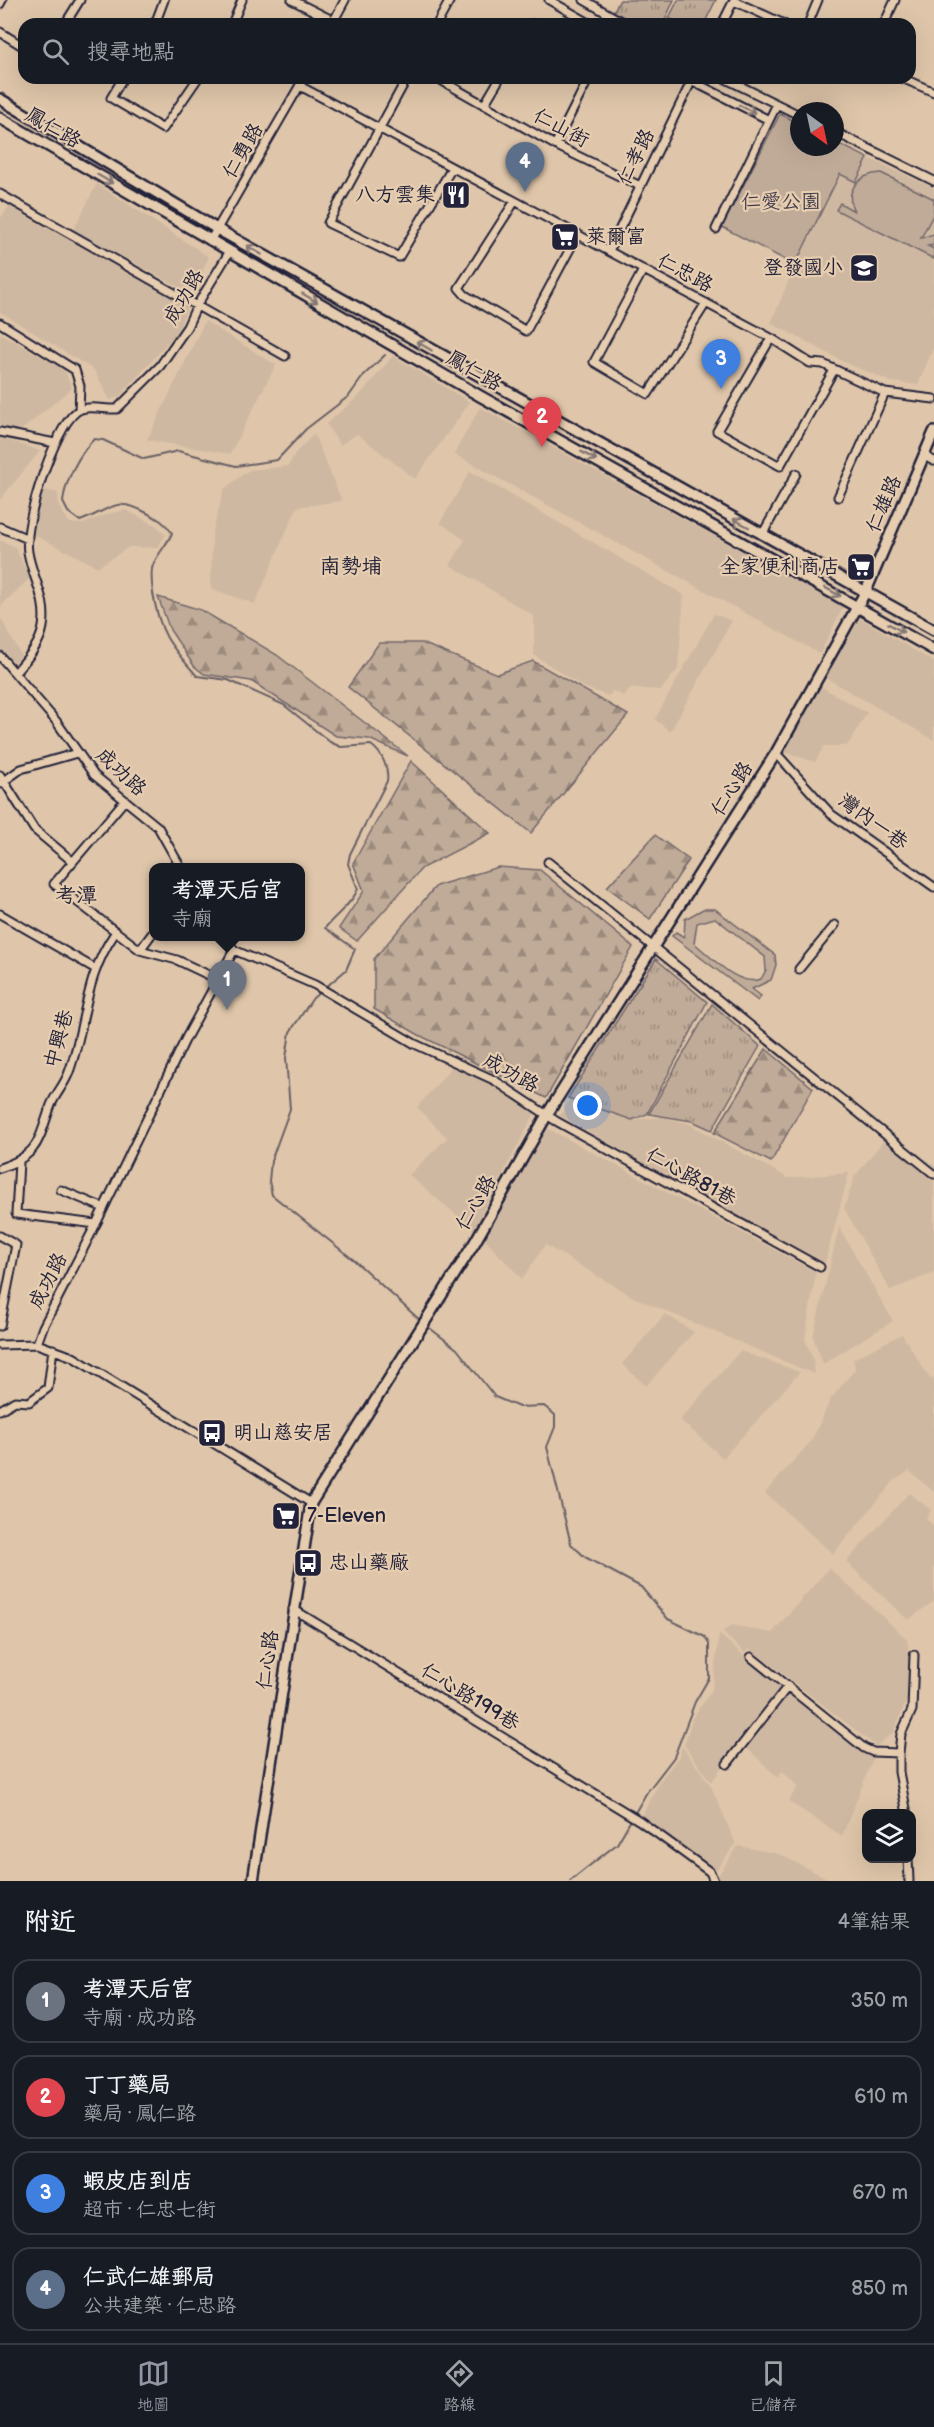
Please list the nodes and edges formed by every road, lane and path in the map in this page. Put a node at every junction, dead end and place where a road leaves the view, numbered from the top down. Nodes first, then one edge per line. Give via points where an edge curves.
1 (81, 0) edge
2 (164, 0) edge
3 (242, 0) edge
4 (292, 0) edge
5 (345, 0) edge
6 (450, 0) edge
7 (549, 0) edge
8 (584, 0) edge
9 (818, 0) edge
10 (895, 0) edge
11 (734, 1) edge
12 (69, 18) edge
13 (157, 18) edge
14 (234, 18) edge
15 (326, 18) edge
16 (335, 18) edge
17 (440, 18) edge
18 (580, 18) edge
19 (616, 18) edge
20 (725, 18) edge
21 (771, 18) edge
22 (810, 18) edge
23 (887, 18) edge
24 (0, 32) edge
25 (18, 44) edge
26 (119, 84) edge
27 (194, 84) edge
28 (404, 84) edge
29 (447, 84) edge
30 (496, 84) edge
31 (586, 84) edge
32 (688, 84) edge
33 (700, 84) edge
34 (736, 84) edge
35 (916, 84) edge
36 (300, 86) joint
37 (934, 92) edge
38 (0, 99) edge
39 (777, 104) junction
40 (484, 105) junction
41 (790, 110) edge
42 (0, 118) edge
43 (770, 120) junction
44 (380, 129) junction
45 (844, 137) edge
46 (555, 145) junction
47 (452, 168) junction
48 (934, 182) edge
49 (640, 186) junction
50 (0, 194) edge
51 (516, 201) junction
52 (217, 229) junction
53 (716, 229) dead end
54 (578, 234) junction
55 (210, 241) junction
56 (230, 251) junction
57 (609, 251) junction
58 (643, 270) junction
59 (706, 303) junction
60 (197, 305) junction
61 (0, 323) edge
62 (771, 338) junction
63 (285, 356) dead end
64 (834, 370) junction
65 (885, 393) junction
66 (934, 399) edge
67 (80, 410) junction
68 (0, 432) edge
69 (934, 432) edge
70 (55, 443) junction
71 (924, 456) junction
72 (934, 461) edge
73 (795, 474) dead end
74 (837, 497) dead end
75 (0, 527) edge
76 (762, 535) junction
77 (28, 538) junction
78 (866, 591) junction
79 (858, 606) junction
80 (934, 630) edge
81 (934, 650) edge
82 (0, 656) edge
83 (15, 674) junction
84 (77, 753) junction
85 (776, 753) junction
86 (2, 780) edge
87 (125, 800) junction
88 (72, 861) junction
89 (548, 862) dead end
90 (179, 863) edge
91 (933, 886) edge
92 (0, 914) edge
93 (835, 925) dead end
94 (115, 933) junction
95 (149, 937) edge
96 (228, 941) edge
97 (653, 947) junction
98 (140, 950) junction
99 (234, 950) junction
100 (94, 968) junction
101 (799, 969) dead end
102 (217, 979) junction
103 (548, 1113) junction
104 (19, 1162) junction
105 (0, 1168) edge
106 (934, 1174) edge
107 (61, 1190) dead end
108 (104, 1208) junction
109 (96, 1224) junction
110 (0, 1236) edge
111 (820, 1267) dead end
112 (0, 1326) edge
113 (37, 1344) junction
114 (0, 1345) edge
115 (53, 1349) junction
116 (0, 1410) edge
117 (311, 1503) junction
118 (293, 1609) junction
119 (914, 1655) dead end
120 (752, 1657) dead end
121 (788, 1686) junction
122 (899, 1753) junction
123 (727, 1764) dead end
124 (905, 1809) edge
125 (908, 1863) edge
126 (253, 1881) edge
127 (714, 1881) edge
128 (909, 1881) edge

1 - 12 street
2 - 13 street
3 - 14 street
4 - 15 street
5 - 16 street
6 - 17 street
7 - 18 street
8 - 19 street
9 - 22 street
10 - 23 street
11 - 20 street
11 - 21 street
24 - 25 street
26 - 27 street via 111,98 163,129
28 - 44 street
29 - 40 street, 仁山街
30 - 40 street
31 - 46 street
32 - 49 street, 仁孝路
33 -> 43 street
34 - 39 street
35 - 37 street
36 - 44 street, 仁忠路
36 - 52 street, 仁勇路
38 - 52 main road, 鳳仁路
39 - 41 street
39 - 43 street
40 - 46 street, 仁山街
42 -> 55 main road, 鳳仁路
43 - 53 street
44 - 47 street, 仁忠路
44 - 47 street via 328,223 399,257
45 - 48 street
46 - 49 street, 仁山街
47 - 51 street, 仁忠路
49 - 57 street, 仁孝路
50 - 60 street
51 - 54 street, 仁忠路
51 - 54 street via 459,288 526,331
52 - 55 street, 仁勇路
76 -> 52 main road, 鳳仁路
54 - 57 street, 仁忠路
55 - 56 main road, 鳳仁路
56 - 60 street, 成功路
56 -> 79 main road, 鳳仁路 via 480,396
57 - 58 street, 仁忠路
58 - 59 street, 仁忠路
58 - 59 street via 594,362 648,394
59 - 62 street, 仁忠路
60 - 63 street
60 - 67 street, 成功路 via 160,366 117,409
61 - 67 street via 75,370 79,376
62 - 64 street, 仁忠路 via 810,363
62 - 64 street via 717,431 754,453 780,466
64 - 65 street, 仁忠路
65 - 66 street, 仁忠路
65 - 74 street
67 - 70 street
68 - 70 street
69 - 71 main road, 仁雄路
70 - 77 street via 40,481
71 - 72 street
71 - 78 main road, 仁雄路
73 - 76 street
75 - 77 street
76 - 78 main road, 鳳仁路
77 - 83 street via 27,551 39,584 44,624 41,638
78 - 79 main road, 仁心路
78 - 80 main road, 鳳仁路
79 -> 81 main road, 鳳仁路
79 - 85 main road, 仁心路
82 - 83 street, 成功路
83 - 84 street, 成功路 via 56,721
84 - 86 street via 21,769
84 - 87 street, 成功路 via 94,775
85 - 91 street, 灣內一巷 via 831,814
85 - 97 main road, 仁心路
86 - 88 street via 34,829
87 - 88 street
87 - 90 street, 成功路 via 158,826
88 - 94 street via 54,884
89 - 97 street
92 - 100 street
93 - 101 street
94 - 98 street
94 - 100 street, 中興巷
95 - 98 street
96 - 99 street
97 - 103 main road, 仁心路
97 - 106 street
98 - 102 street via 177,960
99 - 102 street, 成功路
99 - 103 street, 成功路 via 315,986 415,1044 494,1080
100 - 104 street, 中興巷 via 69,1073 52,1103 37,1146
102 - 108 street, 成功路
103 - 111 street, 仁心路81巷 via 556,1121
103 - 117 main road, 仁心路
104 - 105 street, 中興巷
104 - 109 street via 16,1214
107 - 108 street
108 - 109 street, 成功路
109 - 113 street, 成功路
110 - 112 street via 16,1245
113 - 114 street
113 - 115 street
115 - 116 street via 48,1388 29,1402 15,1401
115 - 117 street via 97,1370
117 - 118 main road, 仁心路
118 - 126 main road, 仁心路
118 - 127 street, 仁心路199巷 via 637,1820 710,1872
119 - 122 street via 912,1710
120 - 121 street
121 - 122 street via 864,1748
121 - 123 street
122 - 124 street via 898,1772
125 - 128 street

